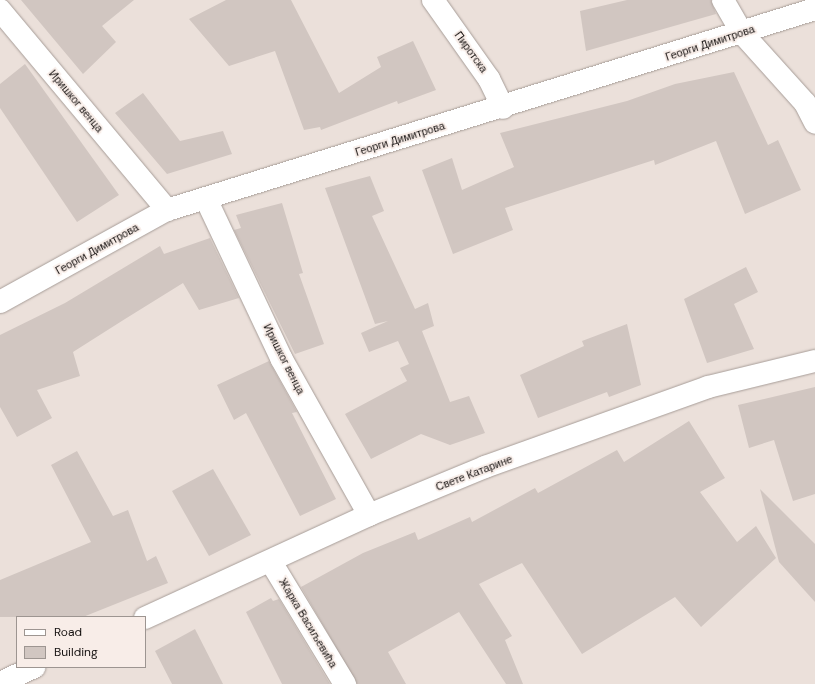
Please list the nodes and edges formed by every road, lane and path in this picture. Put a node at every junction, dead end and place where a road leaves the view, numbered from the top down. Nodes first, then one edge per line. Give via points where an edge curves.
1 (433, 0) edge
2 (723, 0) edge
3 (815, 9) edge
4 (0, 10) edge
5 (742, 33) junction
6 (503, 108) junction
7 (815, 123) edge
8 (206, 199) junction
9 (167, 210) junction
10 (0, 302) edge
11 (815, 361) edge
12 (369, 515) junction
13 (271, 562) junction
14 (146, 618) edge
15 (33, 668) edge
16 (0, 683) edge
17 (345, 684) edge

1 - 6 street, Пиротска via 489,78
2 - 5 street
3 - 5 street, Георги Димитрова
4 - 9 street, Иришког венца
5 - 6 street, Георги Димитрова
5 - 7 street via 805,103
6 - 8 street, Георги Димитрова
8 - 9 street, Георги Димитрова
8 - 12 street, Иришког венца via 281,358
9 - 10 street, Георги Димитрова
11 - 12 street, Свете Катарине via 708,387 485,467
12 - 13 street, Свете Катарине
13 - 14 street, Свете Катарине
13 - 17 street, Жарка Васиљевића
15 - 16 street

